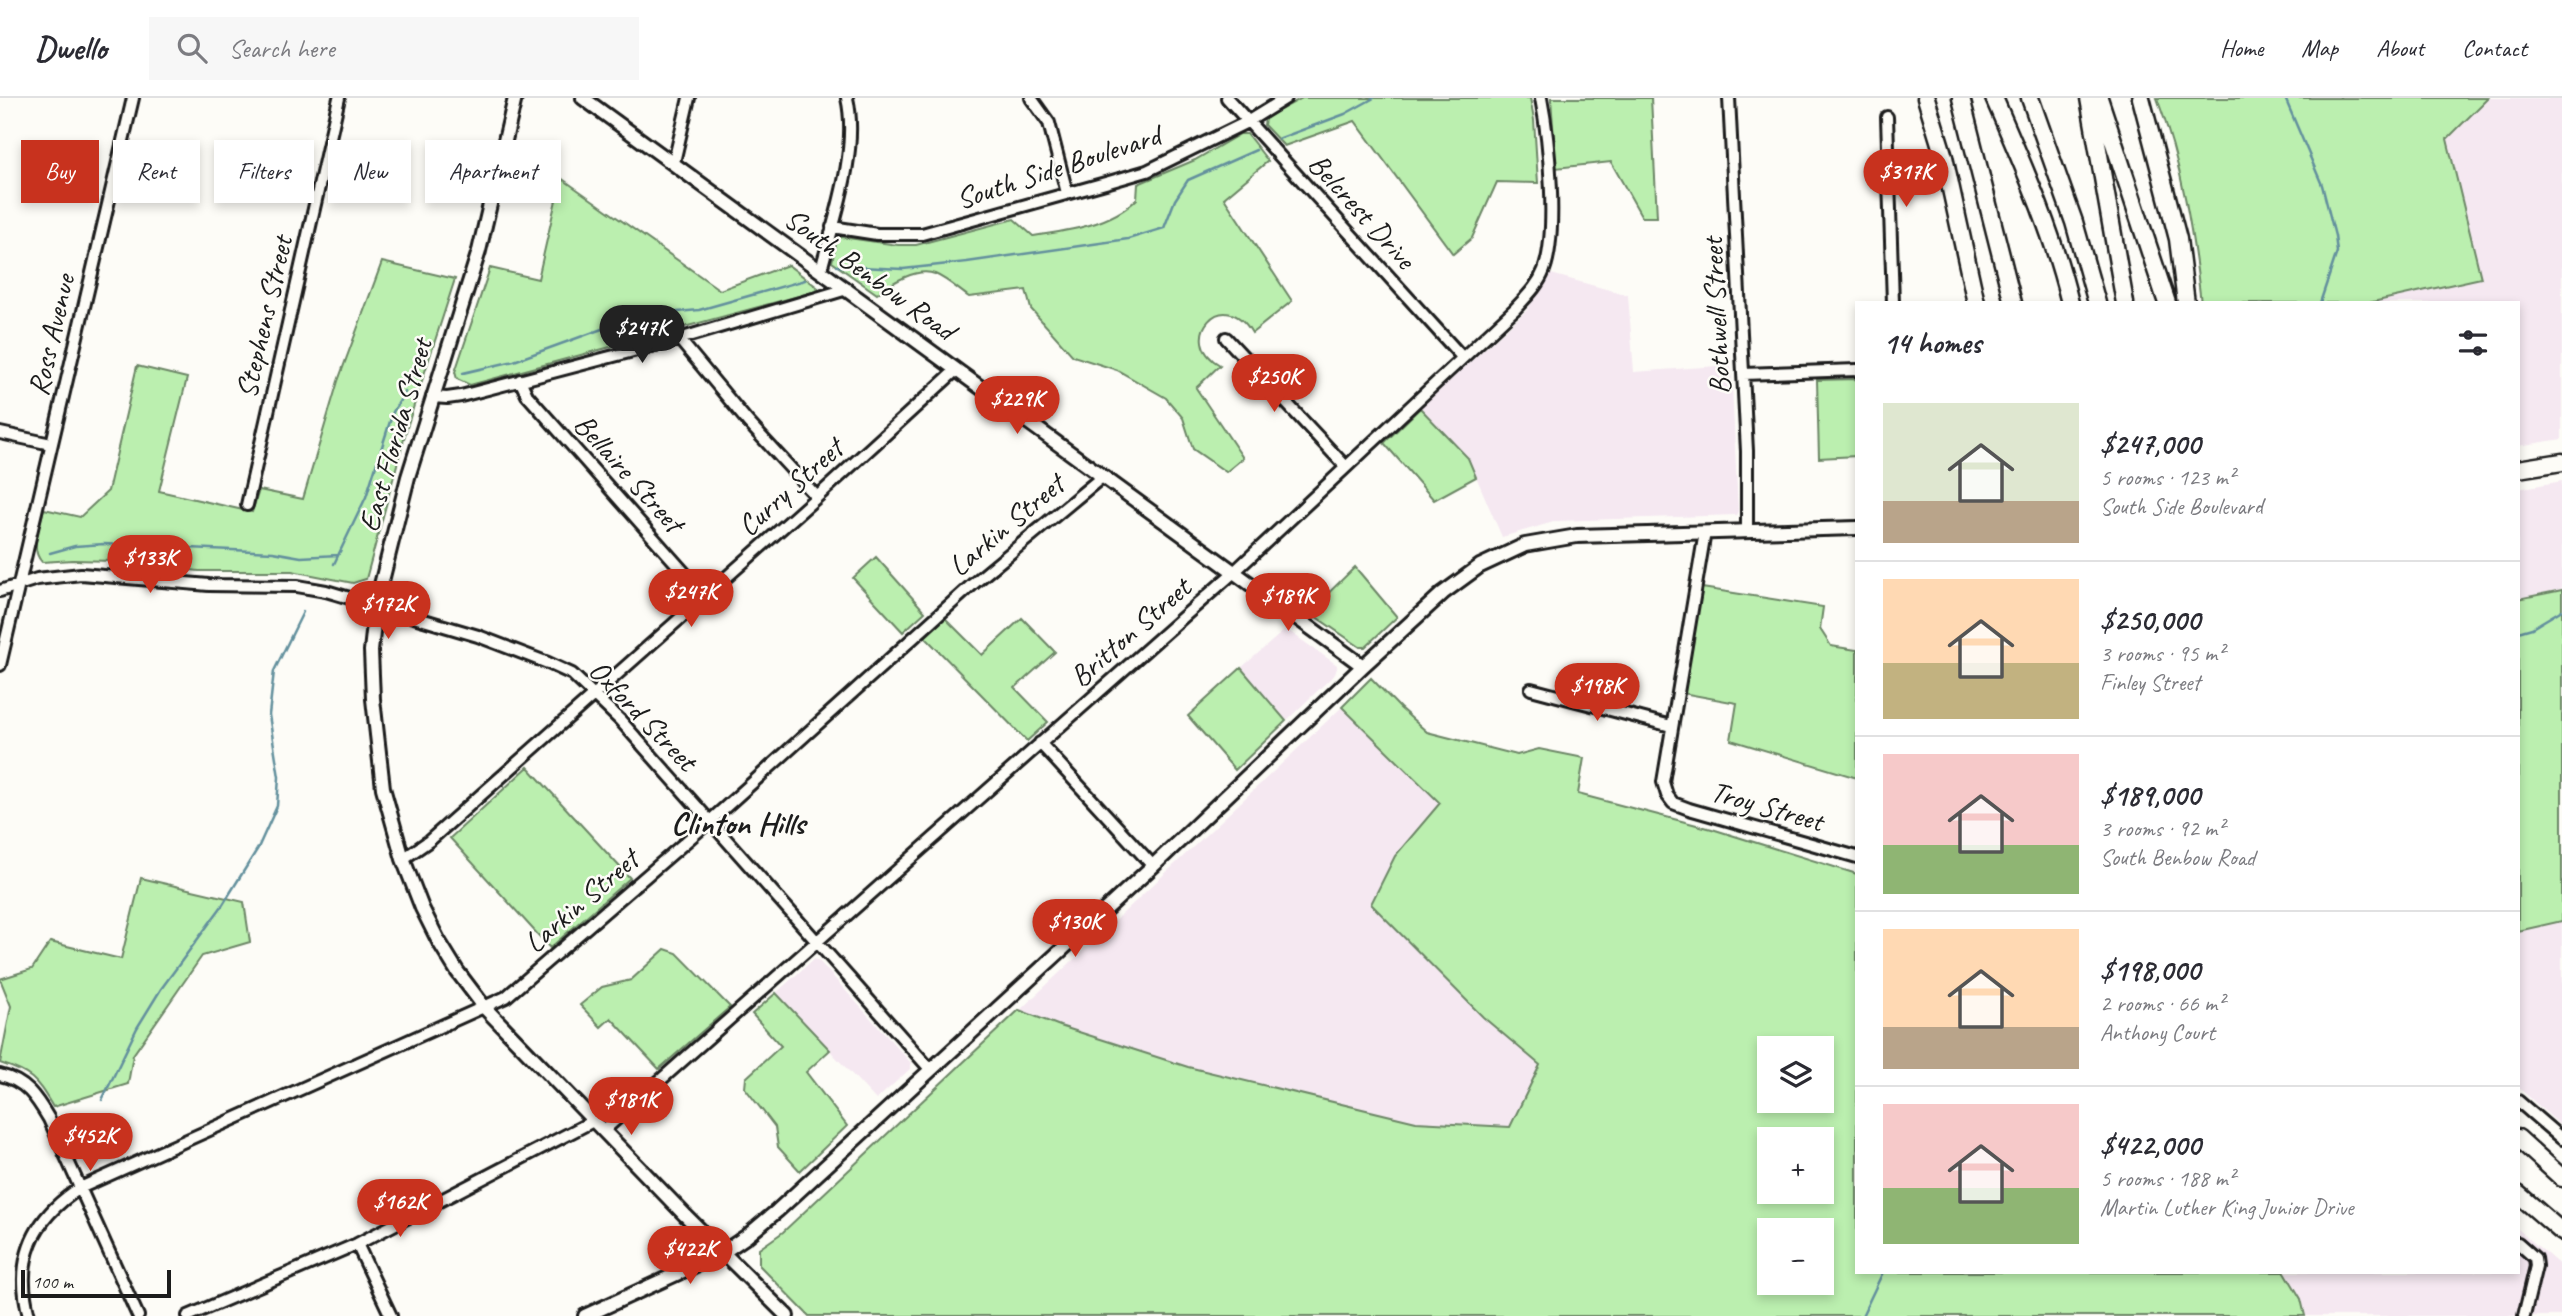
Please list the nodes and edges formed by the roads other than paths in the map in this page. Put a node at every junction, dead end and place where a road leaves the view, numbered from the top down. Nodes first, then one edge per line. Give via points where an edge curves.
1 (133, 98) edge
2 (339, 98) edge
3 (515, 98) edge
4 (583, 98) edge
5 (689, 98) edge
6 (847, 98) edge
7 (1031, 98) edge
8 (1227, 98) edge
9 (1286, 98) edge
10 (1541, 98) edge
11 (1729, 98) edge
12 (1926, 98) edge
13 (1954, 98) edge
14 (1961, 98) edge
15 (1994, 98) edge
16 (2030, 98) edge
17 (2089, 98) edge
18 (2099, 98) edge
19 (2141, 98) edge
20 (1887, 117) dead end
21 (1247, 122) junction
22 (674, 162) junction
23 (1067, 193) junction
24 (1985, 198) junction
25 (832, 227) junction
26 (821, 270) junction
27 (847, 289) junction
28 (1893, 301) edge
29 (1976, 301) edge
30 (2012, 301) edge
31 (2070, 301) edge
32 (2096, 301) edge
33 (2125, 301) edge
34 (2166, 301) edge
35 (2186, 301) edge
36 (1226, 338) dead end
37 (679, 339) junction
38 (1462, 357) junction
39 (956, 370) junction
40 (1855, 370) edge
41 (1743, 374) junction
42 (520, 380) junction
43 (432, 397) junction
44 (0, 433) edge
45 (51, 444) junction
46 (2562, 462) edge
47 (1346, 467) junction
48 (2520, 469) edge
49 (1102, 477) junction
50 (817, 497) junction
51 (247, 505) dead end
52 (1855, 528) edge
53 (1747, 531) junction
54 (1705, 532) junction
55 (1233, 573) junction
56 (17, 584) junction
57 (0, 591) edge
58 (705, 596) junction
59 (376, 605) junction
60 (0, 665) edge
61 (1363, 666) junction
62 (1531, 690) dead end
63 (595, 694) junction
64 (1671, 726) junction
65 (1040, 743) junction
66 (710, 821) junction
67 (1855, 856) edge
68 (403, 859) junction
69 (1153, 866) junction
70 (818, 943) junction
71 (485, 1008) junction
72 (930, 1069) junction
73 (0, 1075) edge
74 (2520, 1103) edge
75 (593, 1121) junction
76 (603, 1131) junction
77 (2562, 1139) edge
78 (2520, 1140) edge
79 (2562, 1178) edge
80 (80, 1188) junction
81 (2520, 1197) edge
82 (2562, 1231) edge
83 (358, 1244) junction
84 (2520, 1245) edge
85 (722, 1252) junction
86 (29, 1316) edge
87 (138, 1316) edge
88 (188, 1316) edge
89 (391, 1316) edge
90 (585, 1316) edge
91 (787, 1316) edge
92 (2524, 1316) edge

1 - 45 street, Ross Avenue
2 - 51 street, Stephens Street
3 - 43 main road, East Florida Street via 479,251
4 - 22 main road, South Benbow Road
5 - 22 street
6 - 25 street via 852,117 850,148
7 - 23 street via 1049,123
8 - 21 street, Belcrest Drive
9 - 21 street, South Side Boulevard
10 - 38 street, Britton Street via 1551,219 1543,272 1515,309
11 - 41 street, Bothwell Street
12 - 29 highway
13 - 24 highway
14 - 24 highway
15 - 31 highway via 2063,272
16 - 32 highway
17 - 33 highway
18 - 34 highway
19 - 35 highway via 2179,239
20 - 28 street
21 - 23 street, South Side Boulevard via 1147,171
21 - 38 street, Belcrest Drive
22 - 26 main road, South Benbow Road
23 - 25 street, South Side Boulevard via 922,234
24 - 30 highway
25 - 26 street
26 - 27 main road, South Benbow Road
27 - 37 street
27 - 39 main road, South Benbow Road
36 - 47 street
37 - 42 street
37 - 50 street
38 - 47 street, Britton Street
39 - 49 main road, South Benbow Road
39 - 50 street, Curry Street
40 - 41 street
41 - 53 street, Bothwell Street
42 - 43 street via 461,396
42 - 58 street, Bellaire Street via 527,395
43 - 59 main road, East Florida Street
44 - 45 street
45 - 56 street, Ross Avenue
46 - 48 highway
47 - 55 street, Britton Street
49 - 55 main road, South Benbow Road
49 - 66 street, Larkin Street via 973,584
50 - 58 street, Curry Street
52 - 53 main road
53 - 54 main road
54 - 61 main road via 1577,536 1517,548 1462,578
54 - 64 street
55 - 61 main road, South Benbow Road
55 - 65 street, Britton Street
56 - 57 street, Oxford Street
56 - 59 street, Oxford Street via 81,574 209,585 297,586
56 - 60 street, Ross Avenue
58 - 63 street, Curry Street
59 - 63 street, Oxford Street via 548,663 572,674
59 - 68 main road, East Florida Street via 371,674 377,736 383,788
61 - 69 main road
62 - 64 street
63 - 66 street, Oxford Street
63 - 68 street, Curry Street
64 - 67 street, Troy Street via 1663,782 1674,803
65 - 69 street
65 - 70 street, Britton Street
66 - 70 street, Oxford Street
66 - 71 street, Larkin Street via 543,967
68 - 71 main road, East Florida Street via 438,940
69 - 72 main road
70 - 72 street, Oxford Street
70 - 76 street, Britton Street
71 - 75 main road, East Florida Street
71 - 80 street, Larkin Street
72 - 85 main road via 800,1192
73 - 80 street via 25,1085 36,1096
74 - 77 street
75 - 76 main road, East Florida Street
75 - 83 street
76 - 85 main road, East Florida Street
78 - 79 highway
80 - 86 street, Larkin Street via 50,1211 31,1241 23,1275
80 - 87 street
81 - 82 highway
83 - 88 street
83 - 89 street
84 - 92 street via 2535,1258 2536,1266
85 - 90 main road
85 - 91 main road, East Florida Street

